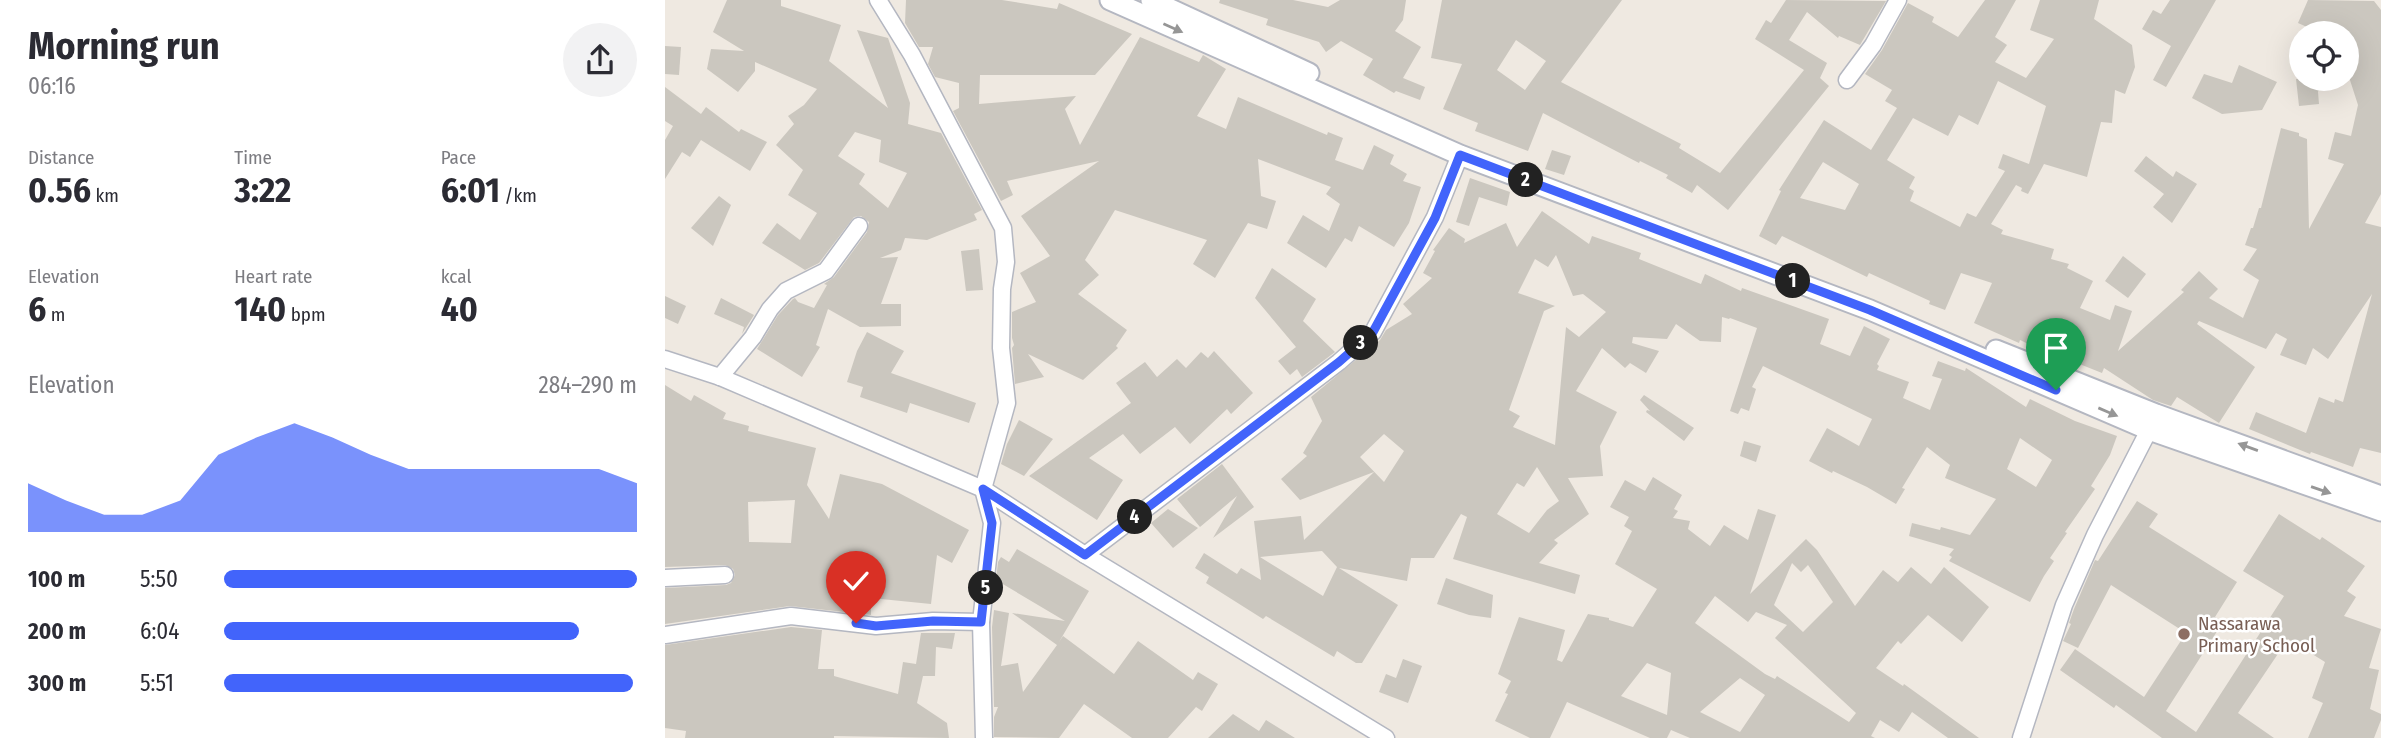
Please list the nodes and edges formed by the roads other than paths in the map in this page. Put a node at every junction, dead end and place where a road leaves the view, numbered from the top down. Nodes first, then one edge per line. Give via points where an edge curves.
1 (878, 0) edge
2 (1110, 0) edge
3 (1151, 0) edge
4 (1898, 0) edge
5 (1847, 79) dead end
6 (1460, 155) junction
7 (859, 226) dead end
8 (665, 359) edge
9 (720, 377) junction
10 (2149, 430) junction
11 (983, 489) junction
12 (2381, 496) edge
13 (2381, 511) edge
14 (1085, 555) junction
15 (725, 575) dead end
16 (665, 578) edge
17 (981, 622) junction
18 (665, 635) edge
19 (984, 738) edge
20 (1386, 738) edge
21 (2021, 738) edge

1 - 11 street via 1003,228 1006,262 1001,348 1007,403
2 -> 6 street
12 -> 3 street via 2156,414 1464,142
4 - 5 street
6 -> 10 street via 1870,310
6 - 14 street via 1435,218 1373,332
7 - 9 street via 826,271 786,291
8 - 9 street
9 - 11 street
10 -> 13 street
10 - 21 street via 2064,605
11 - 14 street
11 - 17 street via 992,523
14 - 20 street
15 - 16 street
17 - 18 street via 876,626 790,616
17 - 19 street

